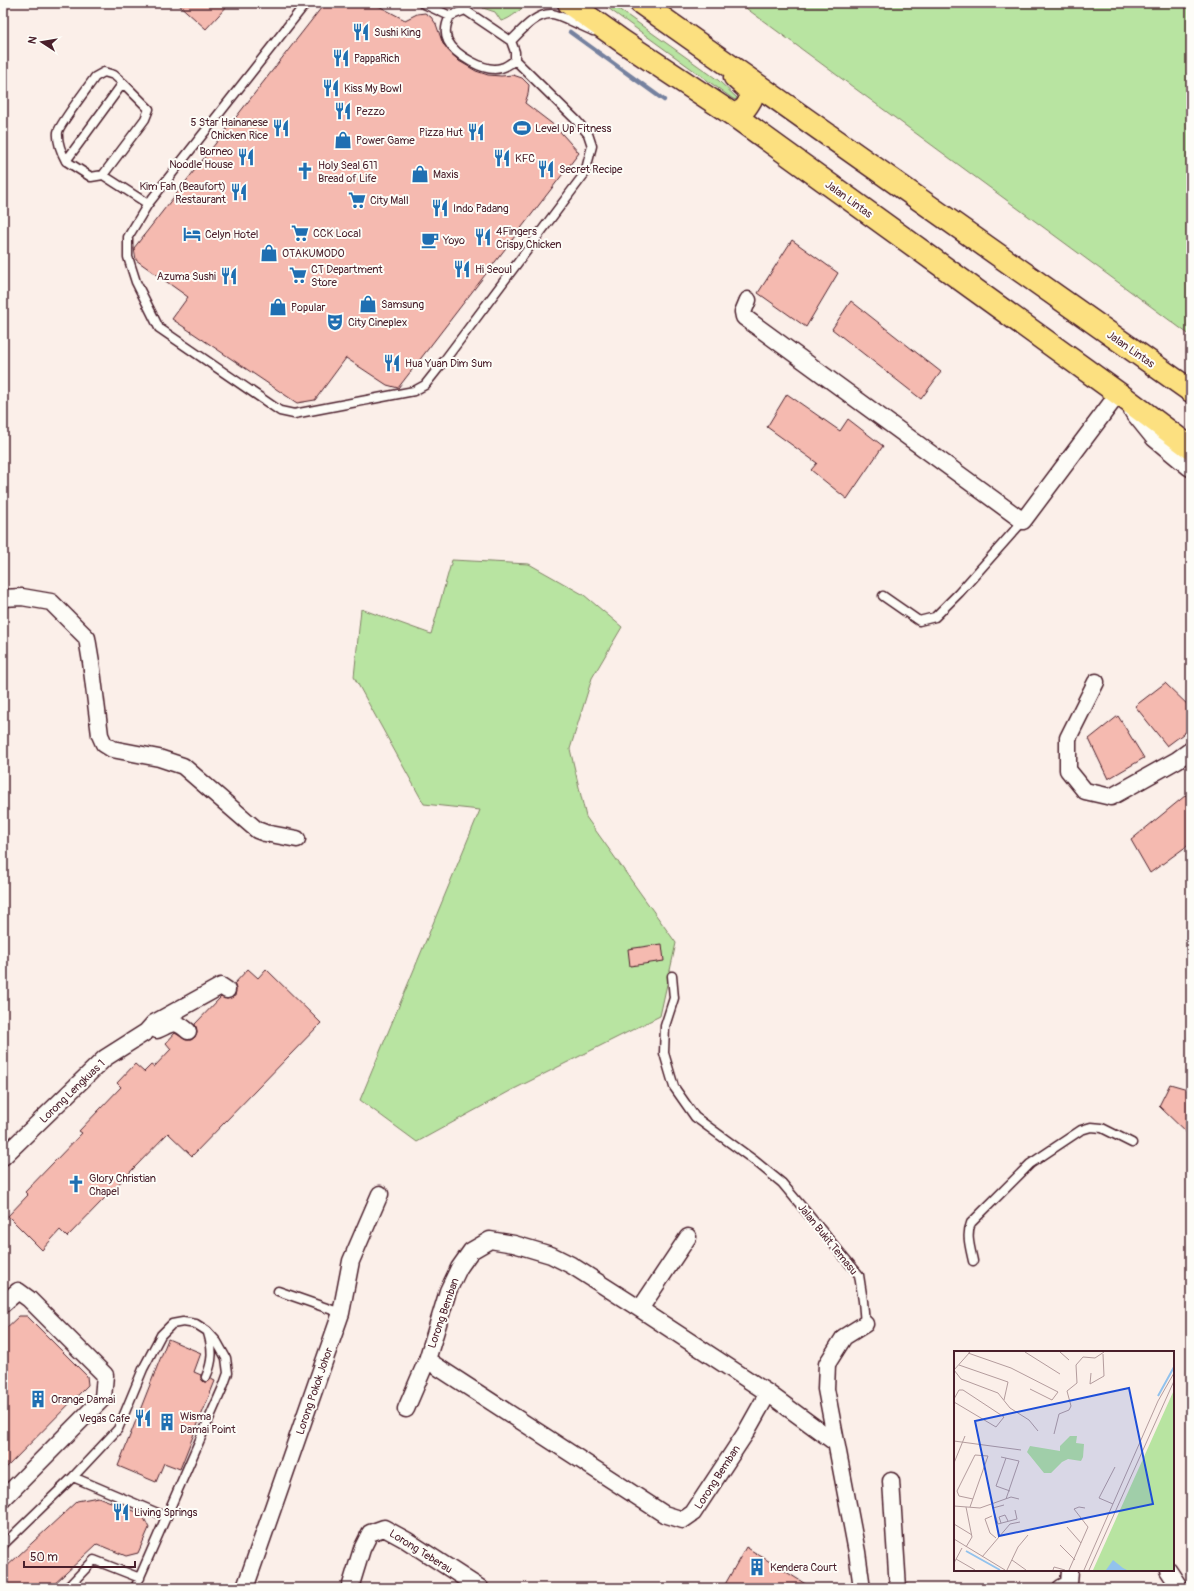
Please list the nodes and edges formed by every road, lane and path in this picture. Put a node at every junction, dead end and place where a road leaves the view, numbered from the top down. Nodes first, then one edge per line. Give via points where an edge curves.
1 (306, 3) edge
2 (422, 3) edge
3 (569, 3) edge
4 (641, 3) edge
5 (467, 7) edge
6 (450, 16) junction
7 (619, 39) junction
8 (511, 41) junction
9 (707, 50) junction
10 (515, 60) junction
11 (123, 83) junction
12 (732, 114) junction
13 (66, 162) junction
14 (103, 175) junction
15 (148, 204) junction
16 (748, 300) dead end
17 (1191, 391) edge
18 (1122, 396) junction
19 (1191, 448) edge
20 (1191, 465) edge
21 (1023, 521) junction
22 (883, 596) dead end
23 (3, 598) edge
24 (1096, 682) dead end
25 (1191, 750) edge
26 (297, 839) dead end
27 (672, 976) dead end
28 (227, 990) dead end
29 (188, 1031) dead end
30 (146, 1032) junction
31 (1132, 1143) dead end
32 (3, 1157) edge
33 (380, 1194) dead end
34 (688, 1237) dead end
35 (973, 1260) dead end
36 (278, 1291) dead end
37 (3, 1304) edge
38 (640, 1309) junction
39 (341, 1313) junction
40 (865, 1324) joint
41 (207, 1331) junction
42 (427, 1360) junction
43 (206, 1377) dead end
44 (768, 1393) junction
45 (406, 1409) dead end
46 (836, 1443) junction
47 (73, 1477) junction
48 (891, 1481) dead end
49 (3, 1499) edge
50 (167, 1517) junction
51 (3, 1545) edge
52 (1070, 1571) edge
53 (1169, 1571) edge
54 (140, 1578) junction
55 (67, 1588) edge
56 (135, 1588) edge
57 (245, 1588) edge
58 (350, 1588) edge
59 (480, 1588) edge
60 (862, 1588) edge
61 (898, 1588) edge
62 (1061, 1588) edge
63 (1180, 1588) edge

1 - 15 lane
2 - 6 lane
3 - 7 highway, Jalan Lintas
4 - 9 highway, Jalan Lintas
5 - 6 lane
5 - 8 lane
6 - 10 lane via 446,25 447,40 469,61 486,68 501,69
7 - 8 lane via 553,14 538,17
7 - 12 highway, Jalan Lintas
8 - 10 lane
9 - 12 highway via 748,89 751,99 745,110
9 - 17 highway, Jalan Lintas
10 - 15 lane via 588,134 592,146 590,160 585,173 444,362 424,385 414,391 294,414 280,411 159,328 136,282 128,256 128,237
11 - 13 lane
11 - 13 lane via 114,75 104,72 95,77 58,130 58,143
11 - 14 lane via 149,109 145,119
12 - 18 highway, Jalan Lintas
13 - 14 lane via 91,177
14 - 15 lane
16 - 21 street via 743,312 744,317
18 - 19 highway, Jalan Lintas
18 - 20 main road, Jalan Lintas via 1156,436
18 - 21 street
21 - 22 lane via 935,617 919,621
23 - 26 street via 22,597 51,602 87,638 100,734 104,744 112,749 159,758 183,766 258,830
24 - 25 street via 1068,738 1068,770 1085,791 1111,796
27 - 40 lane, Jalan Bukit Temasu via 674,998 665,1026 664,1053 674,1087 695,1117 782,1183 859,1275
28 - 30 street, Lorong Lengkuas 1 via 221,986 154,1023
29 - 30 street, Lorong Lengkuas 1 via 174,1022
30 - 32 street, Lorong Lengkuas 1 via 105,1058
31 - 35 lane via 1102,1128 1091,1127 1081,1130 1030,1164 971,1222 968,1236
33 - 39 street, Lorong Pokok Johor via 351,1261
34 - 38 street
36 - 39 lane
37 - 49 street via 18,1291 105,1375 103,1398
38 - 42 street, Lorong Bemban via 551,1255 490,1240 471,1251 459,1268 448,1292
38 - 44 street, Lorong Bemban
39 - 57 street, Lorong Pokok Johor
40 - 46 street, Jalan Bukit Temasu via 844,1337 827,1364 826,1390
41 - 43 lane via 212,1356
41 - 47 lane via 196,1324 183,1322 172,1324 161,1334 142,1369 118,1428
41 - 50 lane via 226,1358 228,1373
42 - 44 street, Lorong Bemban via 664,1514 683,1520 693,1513
42 - 45 street
44 - 46 street, Lorong Bemban
46 - 60 street, Jalan Bukit Temasu
47 - 50 lane
47 - 51 lane
48 - 61 street
50 - 54 lane
52 - 62 street via 1069,1584
53 - 63 street
54 - 55 lane via 94,1560
54 - 56 lane
58 - 59 street, Lorong Teberau via 362,1549 370,1533 384,1528

